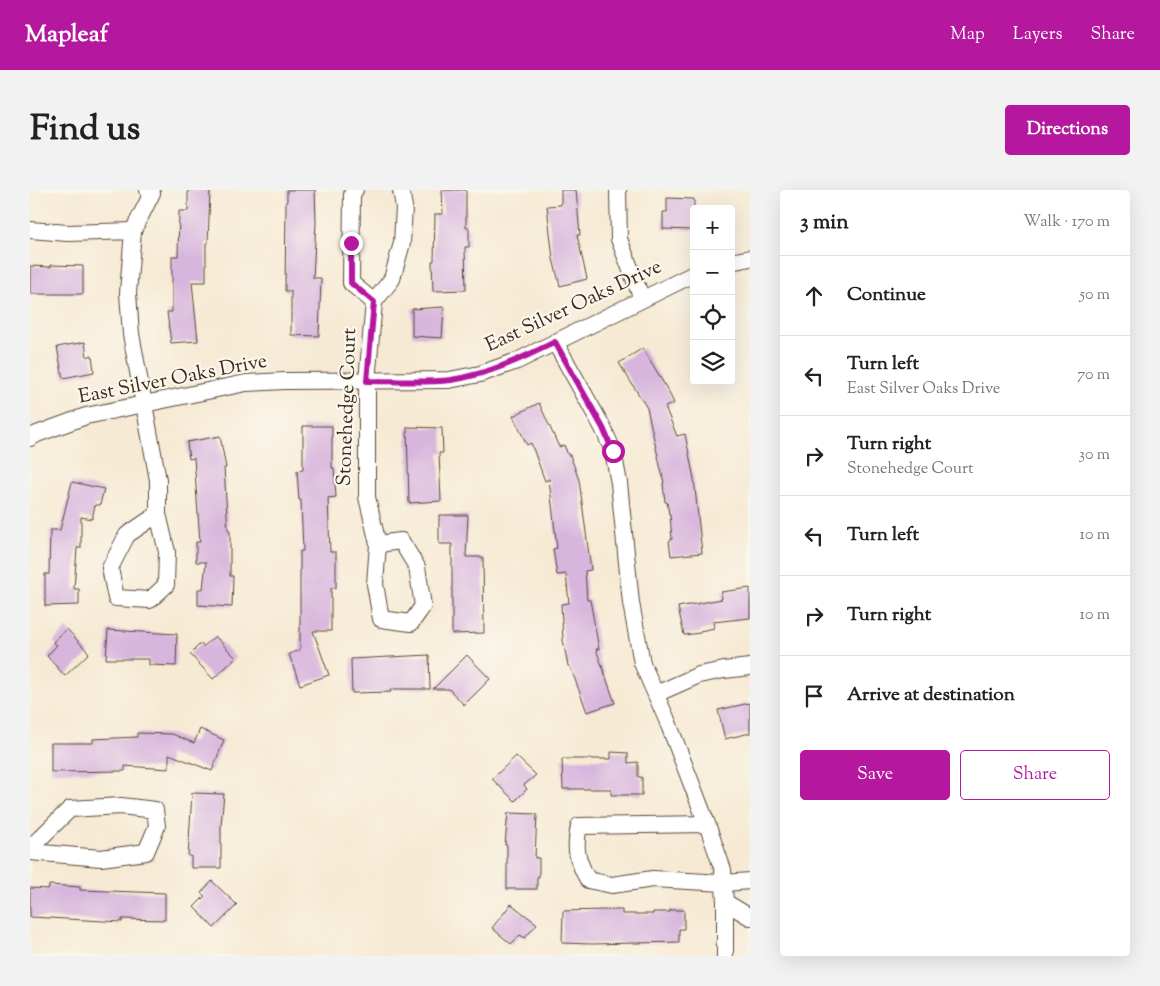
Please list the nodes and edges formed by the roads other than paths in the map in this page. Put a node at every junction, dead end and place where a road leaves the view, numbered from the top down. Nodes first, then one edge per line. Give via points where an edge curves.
1 (148, 190) edge
2 (355, 190) edge
3 (401, 190) edge
4 (618, 190) edge
5 (30, 230) edge
6 (132, 231) junction
7 (750, 258) edge
8 (735, 261) edge
9 (690, 276) edge
10 (642, 299) junction
11 (374, 302) junction
12 (555, 342) junction
13 (367, 381) junction
14 (144, 404) junction
15 (30, 438) edge
16 (158, 514) junction
17 (378, 544) junction
18 (750, 667) edge
19 (656, 694) junction
20 (707, 824) junction
21 (30, 850) edge
22 (750, 882) edge
23 (724, 883) junction
24 (725, 902) junction
25 (750, 917) edge
26 (725, 956) edge

1 - 6 street via 152,193
2 - 11 street via 352,194 351,283
3 - 11 street via 404,207 402,243 392,279
4 - 10 street via 619,239
5 - 6 street via 68,233
6 - 14 street via 128,293 131,334
7 - 8 street
9 - 10 street, East Silver Oaks Drive
10 - 12 street, East Silver Oaks Drive
11 - 13 street, Stonehedge Court
12 - 13 street, East Silver Oaks Drive via 518,361 480,374 449,380
12 - 19 street via 613,451 632,611 642,663
13 - 14 street, East Silver Oaks Drive via 246,383
13 - 17 street, Stonehedge Court via 367,497
14 - 15 street, East Silver Oaks Drive via 86,416
14 - 16 street via 158,480
16 - 16 street via 126,535 110,568 116,598 150,600 166,585 167,552
17 - 17 street, Stonehedge Court via 375,584 381,619 411,622 423,606 417,567 401,541
18 - 19 street via 699,675
19 - 20 street
20 - 23 street via 723,870
20 - 23 street via 579,826 576,843 580,866 588,880 612,885 653,880
21 - 21 street via 101,858 146,852 157,826 155,810 121,806 70,809
22 - 23 street
23 - 24 street
24 - 25 street
24 - 26 street

